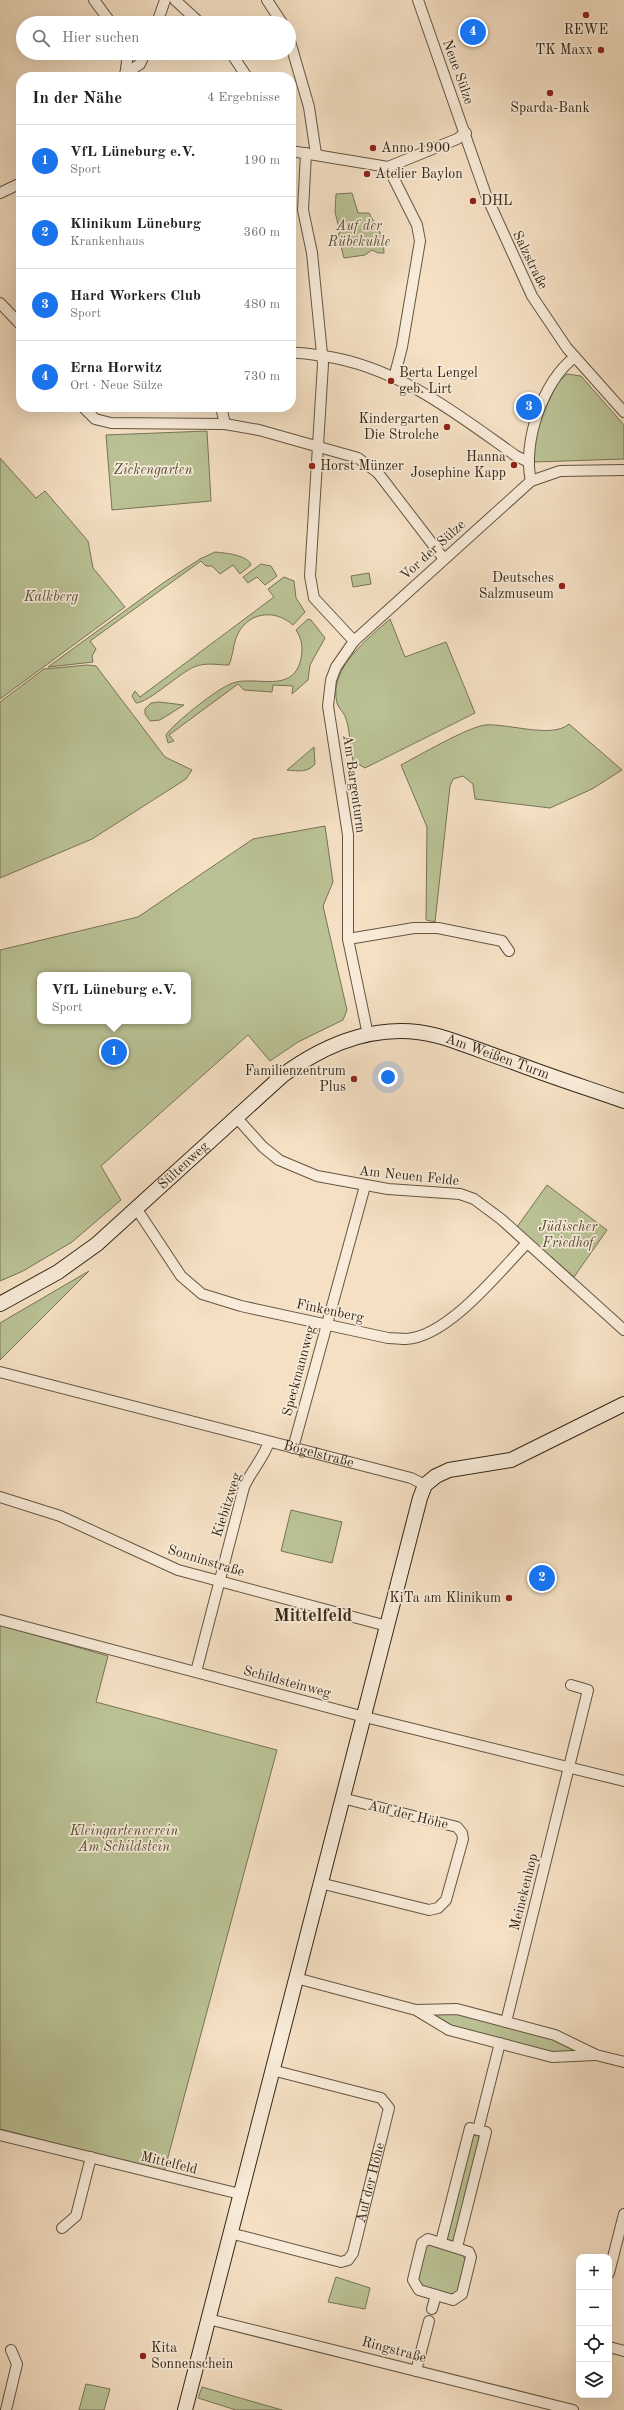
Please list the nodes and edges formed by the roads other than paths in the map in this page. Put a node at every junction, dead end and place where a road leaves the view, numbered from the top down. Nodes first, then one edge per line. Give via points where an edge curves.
1 (94, 0) edge
2 (165, 0) edge
3 (175, 0) edge
4 (266, 0) edge
5 (418, 0) edge
6 (106, 16) edge
7 (159, 16) edge
8 (192, 16) edge
9 (277, 16) edge
10 (127, 60) edge
11 (142, 60) edge
12 (236, 60) edge
13 (295, 60) edge
14 (125, 72) edge
15 (129, 72) edge
16 (244, 72) edge
17 (466, 133) junction
18 (296, 152) edge
19 (311, 153) junction
20 (473, 153) joint
21 (388, 167) junction
22 (16, 185) edge
23 (0, 193) edge
24 (0, 303) edge
25 (16, 320) edge
26 (296, 353) edge
27 (323, 356) junction
28 (575, 357) junction
29 (394, 378) junction
30 (87, 412) edge
31 (222, 412) edge
32 (624, 412) edge
33 (225, 424) junction
34 (319, 449) junction
35 (529, 462) junction
36 (624, 470) edge
37 (531, 481) junction
38 (444, 559) junction
39 (354, 641) junction
40 (348, 939) junction
41 (509, 951) dead end
42 (368, 1035) junction
43 (624, 1101) edge
44 (236, 1118) junction
45 (365, 1186) junction
46 (136, 1208) junction
47 (527, 1243) junction
48 (0, 1304) edge
49 (326, 1325) junction
50 (624, 1330) edge
51 (0, 1372) edge
52 (624, 1404) edge
53 (269, 1442) junction
54 (293, 1448) junction
55 (425, 1485) junction
56 (0, 1497) edge
57 (219, 1581) junction
58 (0, 1620) edge
59 (387, 1626) junction
60 (196, 1672) junction
61 (571, 1685) dead end
62 (363, 1716) junction
63 (568, 1768) junction
64 (624, 1781) edge
65 (342, 1798) junction
66 (320, 1883) junction
67 (296, 1978) junction
68 (416, 2010) junction
69 (506, 2022) junction
70 (500, 2043) junction
71 (596, 2055) junction
72 (624, 2062) edge
73 (272, 2070) junction
74 (478, 2130) junction
75 (0, 2135) edge
76 (91, 2158) junction
77 (240, 2194) junction
78 (624, 2214) edge
79 (62, 2228) dead end
80 (230, 2233) junction
81 (441, 2242) junction
82 (457, 2247) junction
83 (620, 2252) edge
84 (612, 2267) edge
85 (436, 2295) junction
86 (432, 2309) dead end
87 (208, 2319) junction
88 (429, 2321) dead end
89 (612, 2348) edge
90 (11, 2350) dead end
91 (624, 2351) edge
92 (416, 2370) junction
93 (6, 2410) edge
94 (185, 2410) edge
95 (573, 2410) edge

1 - 6 street
2 - 7 street
3 - 8 street
4 - 9 street
5 - 17 street, Neue Sülze
10 - 14 street
11 - 15 street
12 - 16 street
13 - 19 street via 309,107
17 - 20 street, Neue Sülze
17 - 21 street via 458,140
18 - 19 street
19 - 21 street
19 - 27 street via 303,210 312,253
20 - 28 street, Salzstraße via 486,195 532,296
21 - 29 street via 417,225 420,241 402,347
22 - 23 street
24 - 25 street
26 - 27 street
27 - 29 street via 347,360
27 - 34 street
28 - 32 street, Salzstraße
28 - 35 street via 561,369 539,412 533,428
29 - 35 street via 435,399 516,456
30 - 33 street via 102,422
31 - 33 street
33 - 34 street via 259,430
34 - 38 street via 358,458 368,464 378,473
34 - 39 street via 310,576 312,592
35 - 37 street
36 - 37 street via 560,471
37 - 38 street, Vor der Sülze
38 - 39 street, Vor der Sülze
39 - 40 street, Am Bargenturm via 336,667 331,680 328,706 348,835
40 - 41 street via 414,928 438,928 502,941
40 - 42 street, Am Bargenturm
42 - 43 street, Am Weißen Turm via 397,1032 438,1036
42 - 44 street, Sültenweg via 331,1045 303,1060 282,1075
44 - 45 street, Am Neuen Felde via 279,1160 317,1176
44 - 46 street, Sültenweg
45 - 47 street, Am Neuen Felde via 460,1194 487,1208
45 - 49 street, Speckmannweg
46 - 48 street, Sültenweg via 96,1244 58,1272
46 - 49 street, Finkenberg via 181,1276 202,1294 241,1306
47 - 49 street, Finkenberg via 459,1313 441,1327 424,1335 407,1339 388,1338
47 - 50 street, Am Neuen Felde
49 - 54 street, Speckmannweg
51 - 53 street, Bögelstraße
52 - 55 street via 511,1460 449,1470
53 - 54 street, Bögelstraße
53 - 57 street, Kiebitzweg via 265,1454 244,1487
54 - 55 street, Bögelstraße via 412,1478
55 - 59 street
56 - 57 street, Sonninstraße via 60,1516 172,1568
57 - 59 street, Sonninstraße
57 - 60 street, Kiebitzweg
58 - 60 street, Schildsteinweg
59 - 62 street
60 - 62 street, Schildsteinweg
61 - 63 street via 588,1690
62 - 63 street, Schildsteinweg
62 - 65 street
63 - 64 street, Schildsteinweg
63 - 69 street, Meinekenhop
65 - 66 street
65 - 66 street, Auf der Höhe via 457,1827 463,1839 446,1900 438,1908 429,1910
66 - 67 street
67 - 68 street
67 - 73 street
68 - 69 street via 456,2009
68 - 70 street via 449,2030
69 - 71 street via 555,2035
70 - 71 street via 552,2057
70 - 74 street
71 - 72 street
73 - 77 street
73 - 80 street, Auf der Höhe via 381,2098 389,2108 353,2253 348,2260 341,2262
74 - 81 street via 470,2128
74 - 82 street via 486,2132
75 - 76 street, Mittelfeld
76 - 77 street, Mittelfeld
76 - 79 street via 76,2216
77 - 80 street
78 - 83 street
80 - 87 street
81 - 82 street
81 - 85 street via 428,2239 422,2243 413,2280 419,2290
82 - 85 street via 469,2252 471,2257 462,2294 453,2300
83 - 84 street
85 - 86 street
87 - 92 street, Ringstraße
87 - 94 street
88 - 92 street
89 - 91 street
90 - 93 street via 17,2364
92 - 95 street, Ringstraße

